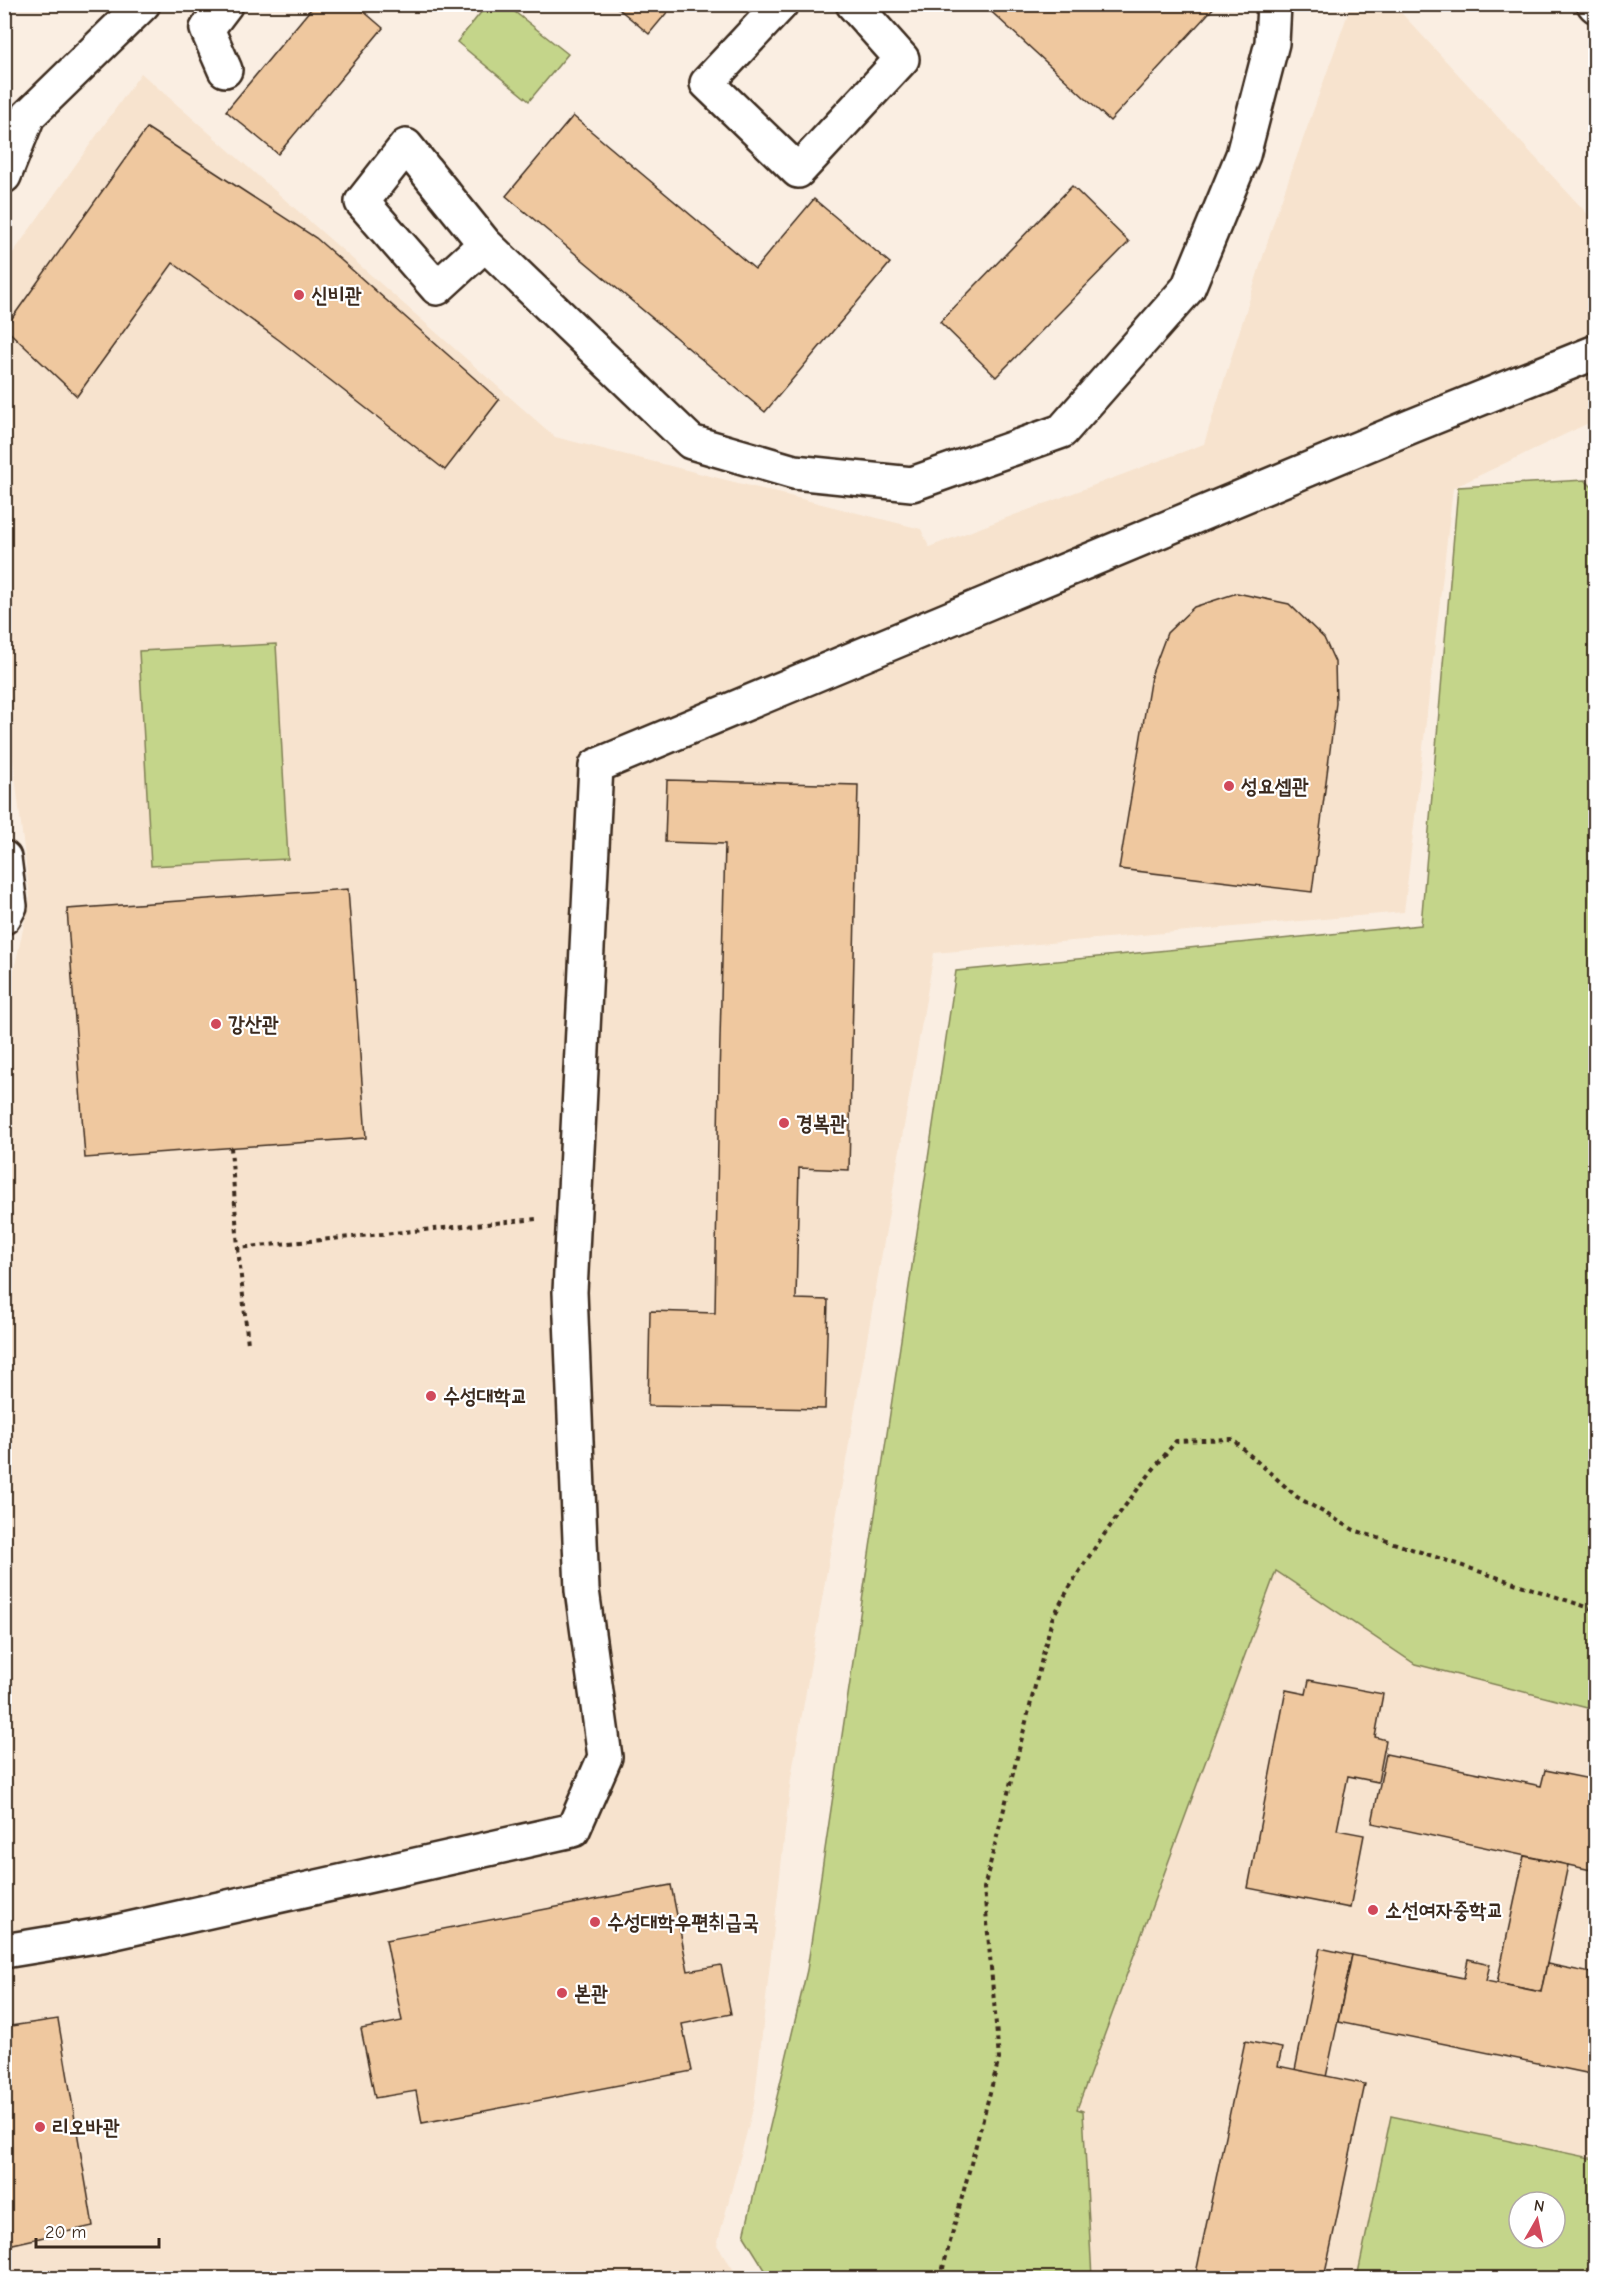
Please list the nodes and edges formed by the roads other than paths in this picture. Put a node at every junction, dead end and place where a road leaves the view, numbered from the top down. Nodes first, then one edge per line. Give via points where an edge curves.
1 (143, 4) edge
2 (226, 4) edge
3 (781, 4) edge
4 (853, 4) edge
5 (1274, 4) edge
6 (225, 70) dead end
7 (4, 176) edge
8 (485, 244) dead end
9 (1596, 352) edge
10 (4, 858) edge
11 (4, 916) edge
12 (4, 1952) edge

1 - 7 street via 28,116
2 - 6 street via 207,29
3 - 4 street via 707,83 798,171 902,59
5 - 8 street via 1272,43 1243,155 1188,288 1062,431 912,484 794,472 691,442
9 - 12 street via 596,766 570,1292 582,1590 605,1756 573,1830 102,1935
10 - 11 street via 10,906

